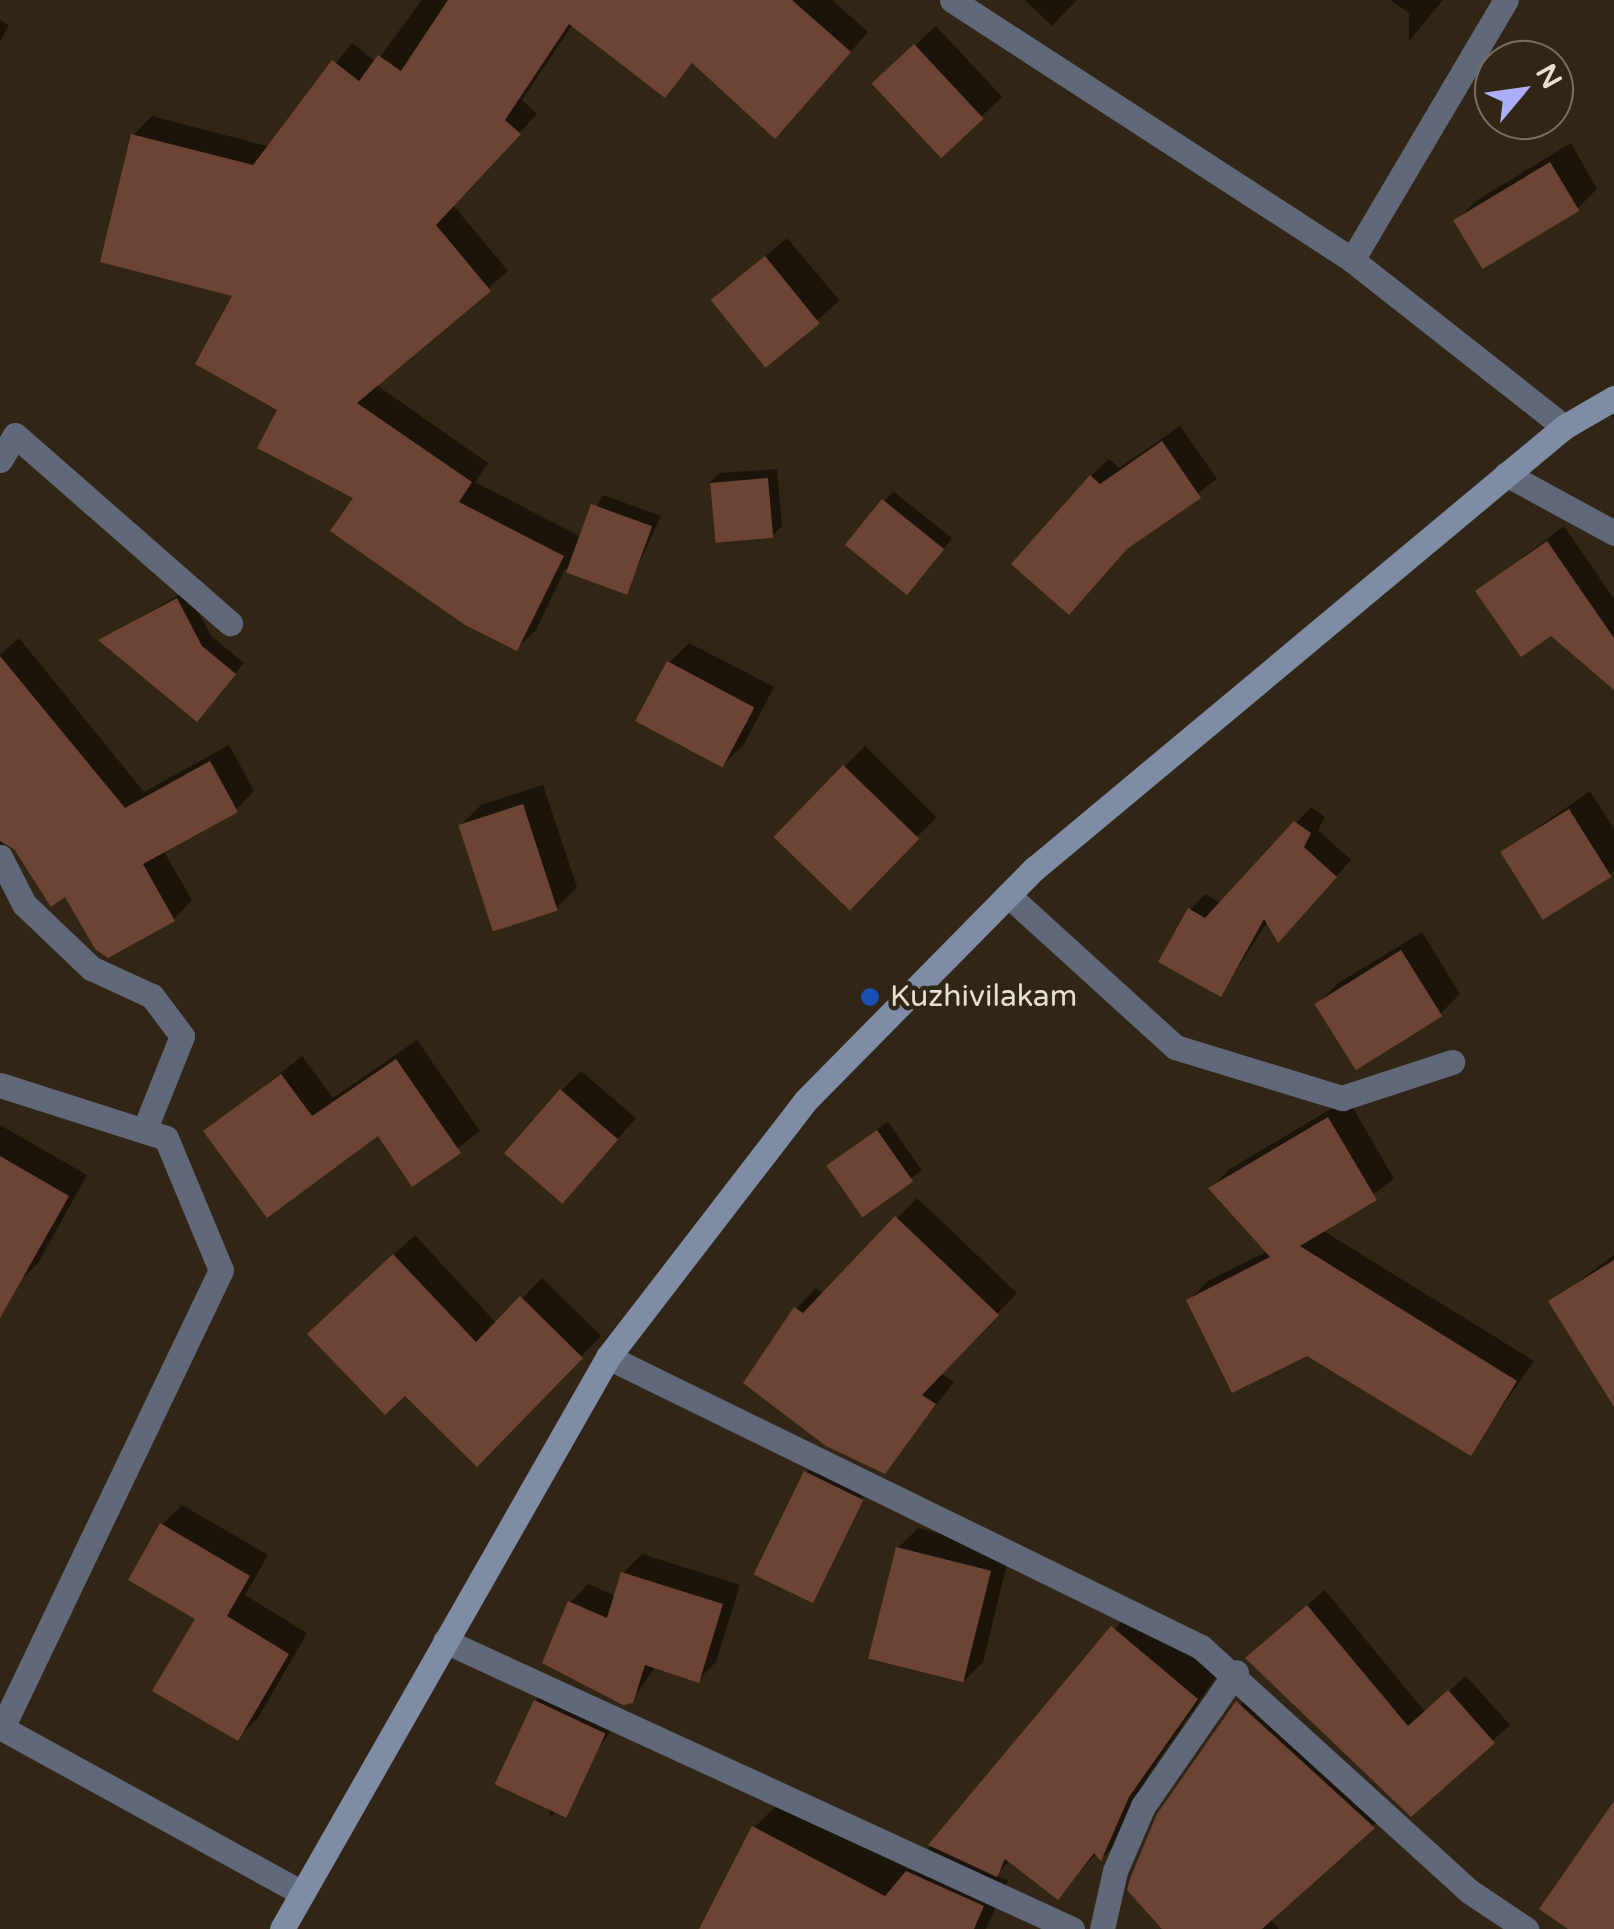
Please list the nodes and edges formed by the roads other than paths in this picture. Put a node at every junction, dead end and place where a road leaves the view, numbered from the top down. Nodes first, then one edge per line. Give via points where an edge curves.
1 (952, 0) edge
2 (1506, 0) edge
3 (1352, 260) junction
4 (1614, 398) edge
5 (1564, 427) junction
6 (0, 460) edge
7 (1506, 474) junction
8 (1614, 533) edge
9 (230, 623) dead end
10 (0, 856) edge
11 (1008, 895) junction
12 (1452, 1062) dead end
13 (0, 1085) edge
14 (144, 1131) junction
15 (608, 1357) junction
16 (445, 1641) junction
17 (1236, 1672) junction
18 (1, 1728) edge
19 (302, 1892) junction
20 (282, 1929) edge
21 (1072, 1929) edge
22 (1102, 1929) edge
23 (1526, 1929) edge

1 - 3 street
2 - 3 street
3 - 5 street
4 - 5 main road
5 - 7 main road
6 - 9 street via 15,436
7 - 8 street
7 - 11 main road
10 - 14 street via 24,904 91,968 152,996 182,1036
11 - 12 street via 1175,1047 1342,1098
11 - 15 main road via 806,1100
13 - 14 street
14 - 18 street via 166,1138 221,1270
15 - 16 main road
15 - 17 street via 1124,1607
16 - 19 main road
16 - 21 street
17 - 22 street via 1143,1806 1114,1871
17 - 23 street via 1469,1891
18 - 19 street
19 - 20 main road

